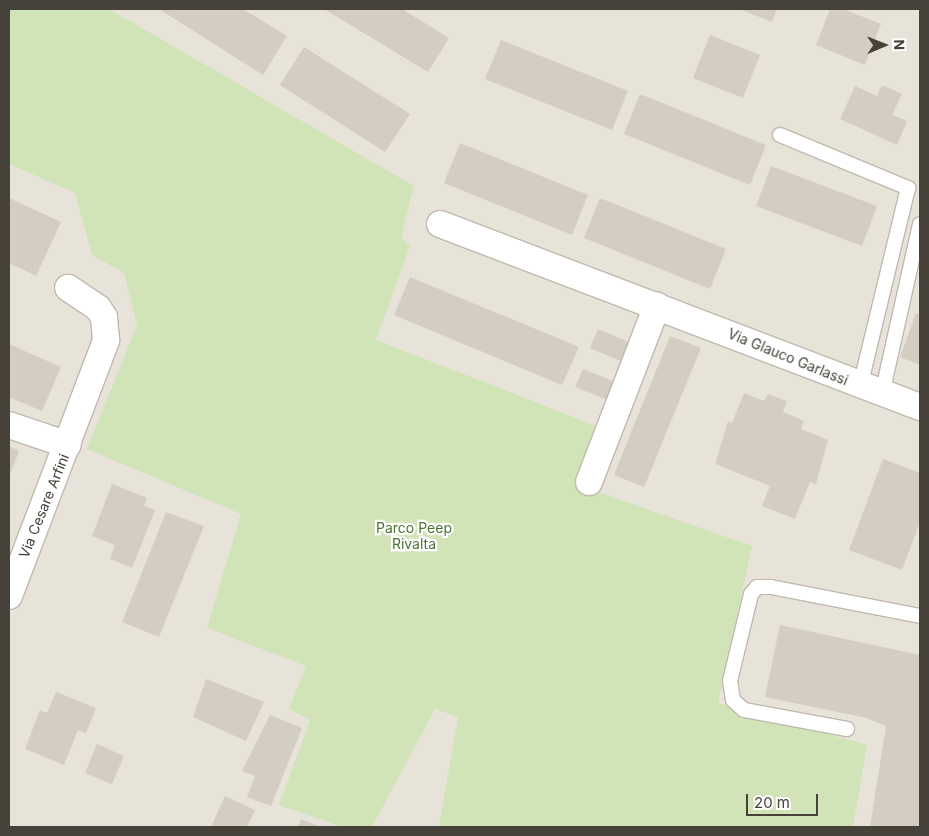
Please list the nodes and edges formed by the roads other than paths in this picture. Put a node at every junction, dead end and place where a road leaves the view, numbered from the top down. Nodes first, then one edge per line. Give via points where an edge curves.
1 (780, 135) dead end
2 (440, 224) dead end
3 (920, 224) edge
4 (68, 288) dead end
5 (657, 306) junction
6 (871, 390) junction
7 (920, 407) edge
8 (9, 425) edge
9 (68, 445) junction
10 (589, 482) dead end
11 (9, 596) edge
12 (920, 616) edge
13 (847, 729) dead end

1 - 6 lane via 908,188
2 - 5 street, Via Glauco Garlassi
3 - 6 lane
4 - 9 street, Via Cesare Arfini via 98,308 107,328 100,361
5 - 6 street, Via Glauco Garlassi
5 - 10 street
6 - 7 street, Via Glauco Garlassi
8 - 9 street, Via Cesare Arfini
9 - 11 street, Via Cesare Arfini
12 - 13 lane via 771,587 757,587 751,594 730,681 733,700 744,710

